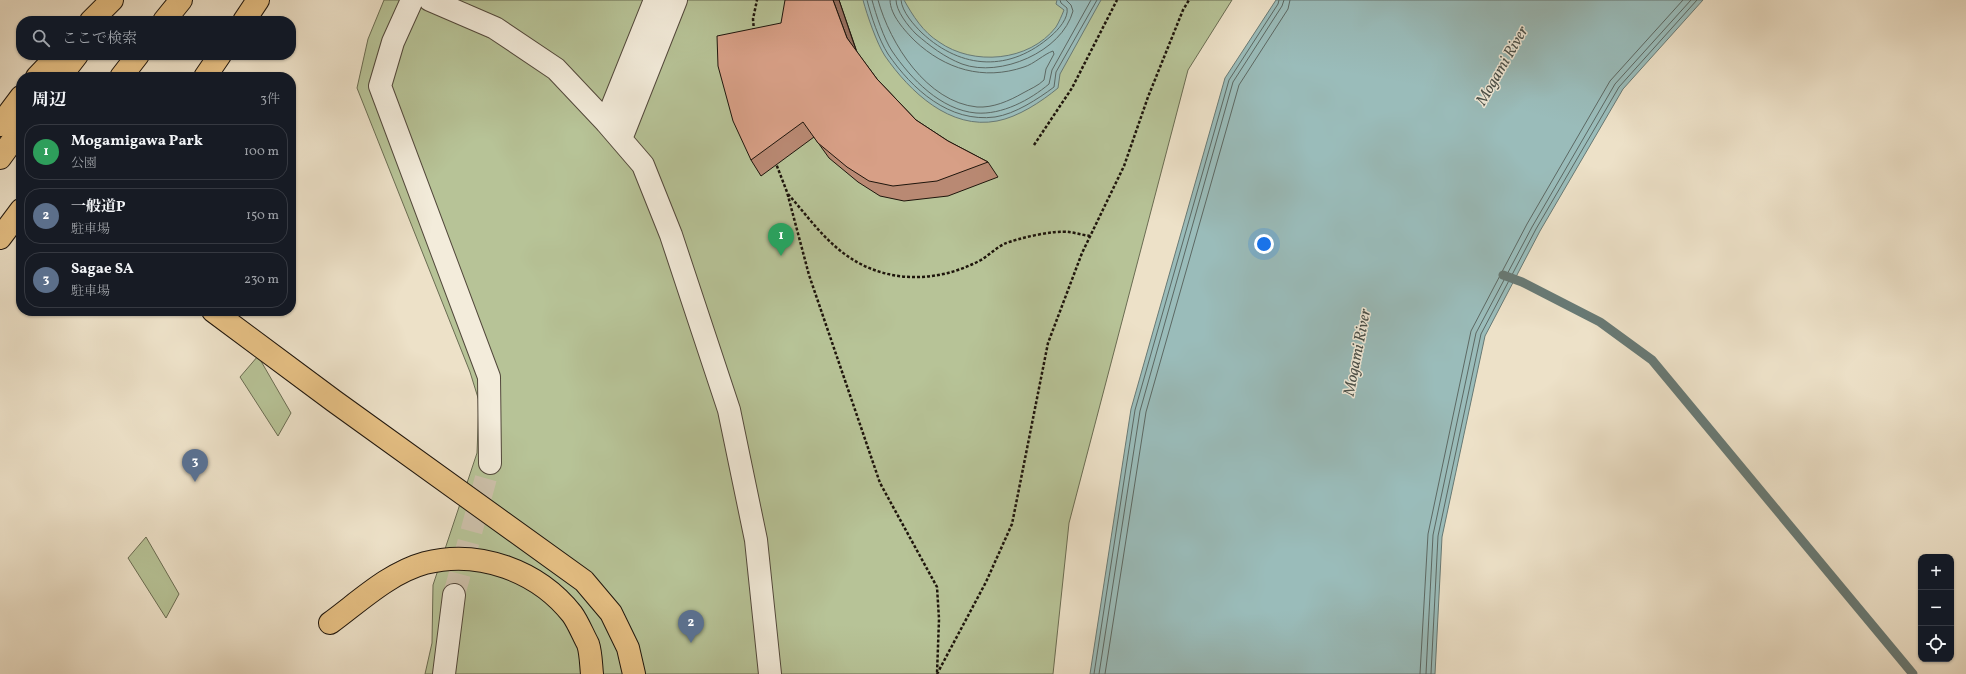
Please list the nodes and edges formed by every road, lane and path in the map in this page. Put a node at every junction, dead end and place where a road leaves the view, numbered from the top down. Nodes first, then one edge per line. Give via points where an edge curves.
1 (112, 0) edge
2 (120, 0) edge
3 (181, 0) edge
4 (258, 0) edge
5 (412, 0) edge
6 (430, 0) edge
7 (655, 0) edge
8 (676, 0) edge
9 (757, 0) edge
10 (1117, 0) edge
11 (1189, 0) edge
12 (96, 16) edge
13 (107, 16) edge
14 (168, 16) edge
15 (247, 16) edge
16 (754, 34) edge
17 (53, 60) edge
18 (73, 60) edge
19 (134, 60) edge
20 (217, 60) edge
21 (42, 72) edge
22 (64, 72) edge
23 (125, 72) edge
24 (209, 72) edge
25 (16, 104) edge
26 (606, 122) junction
27 (0, 125) edge
28 (16, 136) edge
29 (621, 139) junction
30 (1034, 146) dead end
31 (773, 154) edge
32 (0, 158) edge
33 (787, 192) junction
34 (16, 217) edge
35 (1090, 236) junction
36 (0, 238) edge
37 (220, 316) edge
38 (490, 463) tunnel mouth
39 (454, 596) tunnel mouth
40 (330, 623) dead end
41 (444, 674) edge
42 (592, 674) edge
43 (634, 674) edge
44 (770, 674) edge
45 (937, 674) edge

1 - 12 highway
2 - 13 highway
3 - 14 highway
4 - 15 highway
5 - 38 street via 393,42 380,86 489,377
6 - 26 street via 495,28 556,69
7 - 26 street
8 - 29 street
9 - 16 path via 753,19
10 - 30 path via 1072,88
11 - 35 path via 1148,97 1124,166
17 - 21 highway
18 - 22 highway
19 - 23 highway
20 - 24 highway
25 - 27 highway
26 - 29 street
28 - 32 highway
29 - 44 street via 646,172 729,410 756,540
31 - 33 path
33 - 35 path via 842,252 874,269 894,276 916,278 956,271 1022,238 1068,232
33 - 45 path via 809,276 880,483 937,587
34 - 36 highway
35 - 45 path via 1048,344 1012,524 986,582
37 - 43 highway via 584,581 611,613 628,648
39 - 41 street
40 - 42 highway via 393,576 425,563 456,560 491,562 522,572 551,593 573,615 588,646

